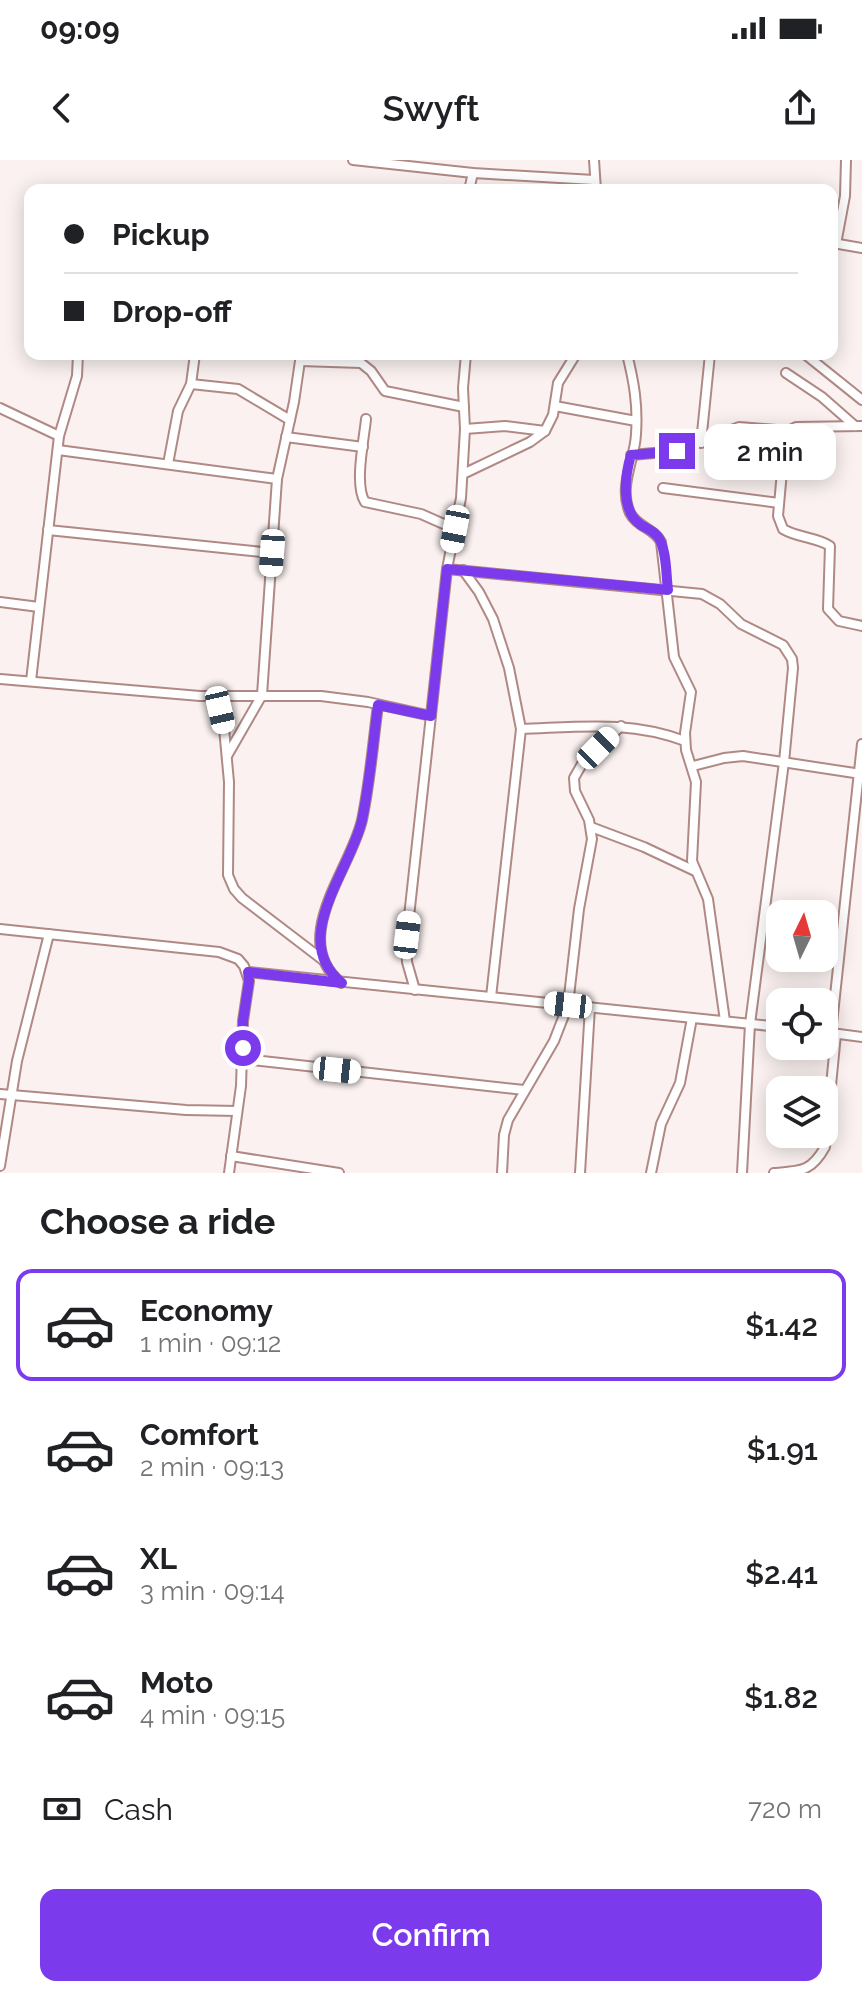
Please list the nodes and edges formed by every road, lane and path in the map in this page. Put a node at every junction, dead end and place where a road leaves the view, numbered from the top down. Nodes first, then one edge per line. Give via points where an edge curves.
1 (353, 160) edge
2 (594, 160) edge
3 (846, 160) edge
4 (401, 163) edge
5 (473, 173) junction
6 (594, 180) junction
7 (470, 184) edge
8 (595, 184) edge
9 (838, 227) edge
10 (838, 245) edge
11 (862, 248) edge
12 (78, 360) edge
13 (194, 360) edge
14 (300, 360) edge
15 (331, 360) edge
16 (466, 360) edge
17 (572, 360) edge
18 (629, 360) edge
19 (709, 360) edge
20 (812, 360) edge
21 (786, 373) dead end
22 (191, 384) junction
23 (862, 400) edge
24 (555, 406) junction
25 (464, 407) junction
26 (0, 408) edge
27 (366, 419) dead end
28 (290, 420) junction
29 (636, 421) junction
30 (859, 426) edge
31 (465, 429) junction
32 (545, 431) junction
33 (788, 431) junction
34 (59, 436) junction
35 (286, 437) junction
36 (701, 443) junction
37 (363, 447) junction
38 (58, 450) junction
39 (631, 455) junction
40 (168, 464) junction
41 (463, 474) junction
42 (277, 479) junction
43 (663, 488) dead end
44 (779, 503) junction
45 (455, 529) junction
46 (48, 530) junction
47 (272, 553) junction
48 (447, 569) junction
49 (463, 570) junction
50 (668, 590) junction
51 (0, 602) edge
52 (39, 607) junction
53 (862, 626) edge
54 (0, 679) edge
55 (31, 681) junction
56 (262, 695) junction
57 (216, 696) junction
58 (378, 705) junction
59 (431, 716) junction
60 (621, 726) junction
61 (521, 729) junction
62 (685, 741) junction
63 (862, 744) edge
64 (227, 756) junction
65 (784, 762) junction
66 (693, 766) junction
67 (861, 774) edge
68 (591, 827) junction
69 (852, 835) junction
70 (862, 835) edge
71 (695, 871) junction
72 (0, 929) edge
73 (49, 934) junction
74 (323, 960) junction
75 (248, 972) junction
76 (342, 983) junction
77 (835, 988) edge
78 (415, 990) junction
79 (491, 997) junction
80 (568, 1005) junction
81 (590, 1007) junction
82 (692, 1018) junction
83 (725, 1021) junction
84 (750, 1024) junction
85 (766, 1026) edge
86 (838, 1034) edge
87 (862, 1037) edge
88 (244, 1059) junction
89 (829, 1060) edge
90 (524, 1090) junction
91 (0, 1094) edge
92 (10, 1095) junction
93 (237, 1111) junction
94 (231, 1156) junction
95 (0, 1166) edge
96 (813, 1168) edge
97 (229, 1173) edge
98 (339, 1173) edge
99 (502, 1173) edge
100 (580, 1173) edge
101 (651, 1173) edge
102 (742, 1173) edge
103 (774, 1173) edge

1 - 4 street
2 - 6 street
3 - 9 street
4 - 5 street
5 - 6 street
5 - 7 street
6 - 8 street
10 - 11 street
12 - 34 street
13 - 22 street
14 - 28 street
15 - 25 street via 361,363 385,391
16 - 25 street
17 - 24 street via 561,376
18 - 29 street
19 - 36 street
20 - 23 street
21 - 30 street
22 - 28 street via 238,389
22 - 40 street via 178,411
24 - 29 street
24 - 32 street
25 - 31 street
26 - 34 street
27 - 37 street
28 - 35 street
29 - 39 street
30 - 33 street
31 - 32 street
31 - 41 street
32 - 41 street
33 - 36 street via 739,427
33 - 44 street
34 - 38 street
35 - 37 street
35 - 42 street
36 - 39 street via 668,453
37 - 45 street via 360,491 365,502 421,514
38 - 40 street
38 - 46 street
39 - 50 street via 626,481 629,511 661,542
40 - 42 street
41 - 45 street
42 - 47 street
43 - 44 street
44 - 53 street via 783,529 830,546 831,615
45 - 48 street
46 - 47 street
46 - 52 street
47 - 56 street
48 - 49 street
48 - 59 street
49 - 50 street
49 - 61 street via 498,633
50 - 62 street via 674,657 691,692
50 - 65 street via 711,598 741,624 789,651 793,668
51 - 52 street
52 - 55 street
54 - 55 street
55 - 57 street
56 - 57 street
56 - 58 street via 321,696
56 - 64 street
57 - 64 street
58 - 59 street
58 - 74 street via 360,829 326,907
59 - 78 street via 406,944
60 - 61 street
60 - 62 street
60 - 68 street via 574,778
61 - 79 street
62 - 66 street
63 - 67 street
64 - 74 street via 226,863 234,889
65 - 66 street via 732,756
65 - 67 street
65 - 84 street
66 - 71 street
67 - 69 street
68 - 71 street
68 - 80 street
69 - 70 street
69 - 77 street
71 - 83 street via 709,905
72 - 73 street
73 - 75 street via 219,952 238,959
73 - 92 street
74 - 76 street
75 - 76 street
75 - 88 street
76 - 78 street
78 - 79 street
79 - 80 street
80 - 81 street
80 - 90 street via 554,1041
81 - 82 street
81 - 100 street
82 - 83 street
82 - 101 street via 680,1083 664,1114
83 - 84 street
84 - 85 street
84 - 102 street
86 - 87 street
88 - 90 street
88 - 93 street
89 - 96 street via 828,1132
90 - 99 street via 508,1120
91 - 92 street
92 - 93 street
92 - 95 street
93 - 94 street
94 - 97 street
94 - 98 street
96 - 103 street

